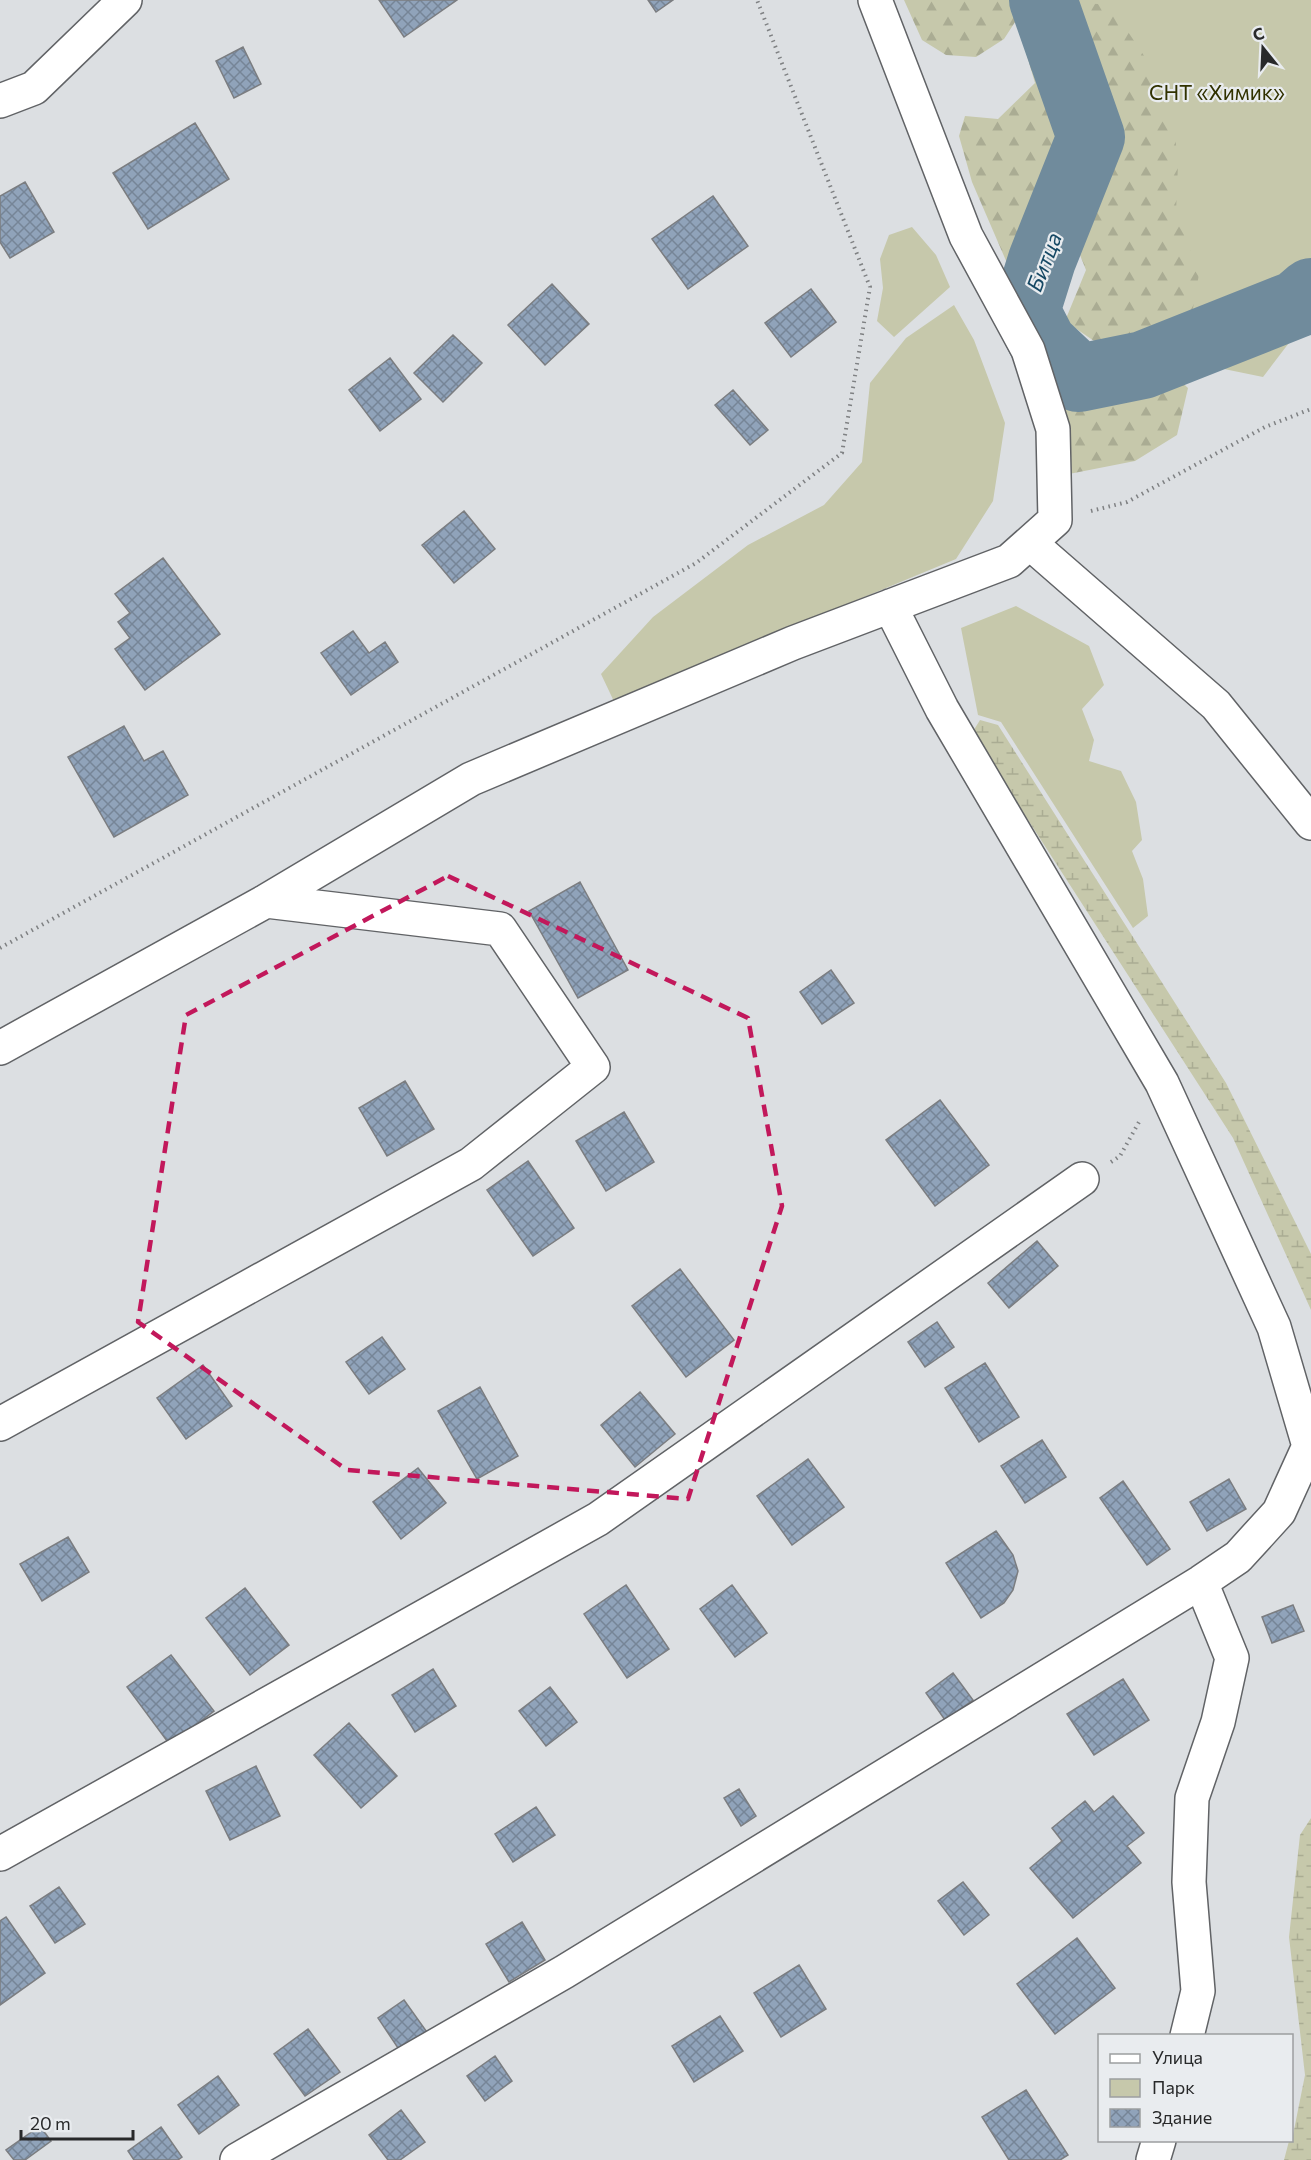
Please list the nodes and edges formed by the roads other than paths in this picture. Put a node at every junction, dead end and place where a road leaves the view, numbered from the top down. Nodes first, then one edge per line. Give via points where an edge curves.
1 (126, 0) edge
2 (875, 0) edge
3 (0, 101) edge
4 (1030, 543) junction
5 (890, 606) junction
6 (1311, 824) edge
7 (266, 901) junction
8 (0, 1048) edge
9 (1082, 1179) road end
10 (0, 1424) edge
11 (1201, 1582) junction
12 (0, 1854) edge
13 (1188, 2034) edge
14 (1158, 2142) edge
15 (237, 2160) edge
16 (1153, 2160) edge

1 - 3 street via 34,88
2 - 4 street via 966,236 1028,350 1053,429 1055,520
4 - 5 street via 1009,561
4 - 6 street via 1216,705
5 - 7 street via 471,779
5 - 11 street via 942,709 1162,1083 1274,1327 1309,1446 1279,1512 1238,1557
7 - 8 street
7 - 10 street via 500,929 593,1067 471,1164
9 - 12 street via 598,1519
11 - 13 street via 1232,1658 1218,1722 1192,1798 1189,1882 1198,1992
11 - 15 street via 564,1972
14 - 16 street

